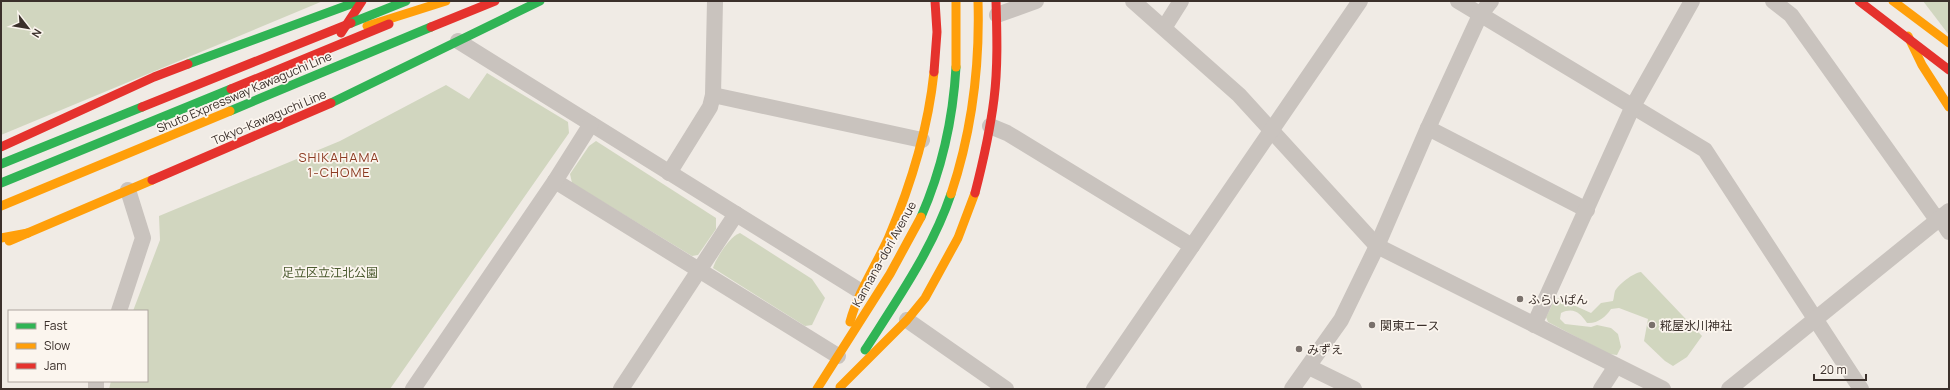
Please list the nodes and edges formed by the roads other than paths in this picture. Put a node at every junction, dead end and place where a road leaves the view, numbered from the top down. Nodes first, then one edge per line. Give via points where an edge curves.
1 (360, 1) edge
2 (406, 1) edge
3 (446, 1) edge
4 (495, 1) edge
5 (540, 1) edge
6 (715, 1) edge
7 (935, 1) edge
8 (956, 1) edge
9 (978, 1) edge
10 (1036, 1) edge
11 (1133, 1) edge
12 (1181, 1) edge
13 (1360, 1) edge
14 (1458, 1) edge
15 (1491, 1) edge
16 (1692, 1) edge
17 (1773, 1) edge
18 (1850, 1) edge
19 (1859, 1) edge
20 (1883, 1) edge
21 (1893, 1) edge
22 (996, 8) edge
23 (1480, 15) junction
24 (1164, 28) junction
25 (340, 34) junction
26 (458, 41) junction
27 (1949, 43) edge
28 (1922, 66) junction
29 (1949, 70) edge
30 (713, 95) junction
31 (1633, 106) junction
32 (1949, 107) edge
33 (591, 124) junction
34 (990, 126) junction
35 (1428, 128) junction
36 (1272, 132) junction
37 (922, 140) junction
38 (1, 147) edge
39 (1, 164) edge
40 (669, 173) junction
41 (1, 174) edge
42 (555, 181) junction
43 (1, 183) edge
44 (128, 190) junction
45 (1, 206) edge
46 (1587, 210) junction
47 (736, 214) junction
48 (1944, 215) edge
49 (1949, 232) edge
50 (28, 233) junction
51 (1, 238) edge
52 (1, 244) edge
53 (1192, 246) junction
54 (1376, 246) junction
55 (700, 269) junction
56 (860, 292) junction
57 (119, 310) edge
58 (907, 320) junction
59 (1816, 320) junction
60 (1534, 325) junction
61 (847, 341) junction
62 (838, 356) junction
63 (1309, 366) junction
64 (1616, 366) junction
65 (839, 388) edge
66 (413, 389) edge
67 (621, 389) edge
68 (817, 389) edge
69 (1006, 389) edge
70 (1094, 389) edge
71 (1292, 389) edge
72 (1354, 389) edge
73 (1601, 389) edge
74 (1663, 389) edge
75 (1729, 389) edge
76 (1861, 389) edge

1 - 25 main road
1 - 38 main road via 154,78
2 - 39 main road, Shuto Expressway Kawaguchi Line, bridge
3 - 25 main road
3 - 43 main road
4 - 45 main road, Shuto Expressway Kawaguchi Line
5 - 26 main road, Tokyo-Kawaguchi Line
6 - 30 street
7 - 37 main road via 935,65
8 - 61 main road, Kannana-dori Avenue via 958,57 955,89 950,123 936,178 922,214 902,252
9 - 65 main road via 979,26 974,94 954,188 920,262
10 - 22 street
11 - 24 street
12 - 24 street
13 - 36 street
14 - 23 street
15 - 23 street
16 - 31 street
17 - 48 street via 1791,15 1933,214
18 - 28 main road via 1889,30
19 - 29 main road, bridge
20 - 28 main road via 1898,18
21 - 27 main road
22 - 34 main road via 996,69
23 - 31 street
23 - 35 street
24 - 36 street via 1239,95
25 - 41 main road
26 - 33 street
26 - 44 main road, Tokyo-Kawaguchi Line via 338,100
28 - 32 main road
30 - 37 street
30 - 40 street via 710,107
31 - 46 street
31 - 59 street via 1705,150
33 - 40 street
33 - 42 street
34 - 53 street via 1007,133
34 - 58 main road via 971,206 958,238 925,298
35 - 46 street
35 - 54 street
36 - 53 street
36 - 54 street
37 - 56 main road via 903,205 884,248
40 - 47 street
42 - 55 street
42 - 66 street
44 - 50 main road, Tokyo-Kawaguchi Line
44 - 57 street via 143,238
46 - 60 street
47 - 55 street
47 - 56 street
48 - 49 street
48 - 59 street
50 - 51 main road
50 - 52 main road, Tokyo-Kawaguchi Line
53 - 70 street
54 - 60 street
54 - 63 street via 1341,320
55 - 62 street
55 - 67 street
56 - 61 main road via 852,310
58 - 65 main road
58 - 69 street
59 - 75 street
59 - 76 street
60 - 64 street
61 - 62 main road, Kannana-dori Avenue
62 - 68 main road, Kannana-dori Avenue
63 - 71 street
63 - 72 street
64 - 73 street
64 - 74 street

